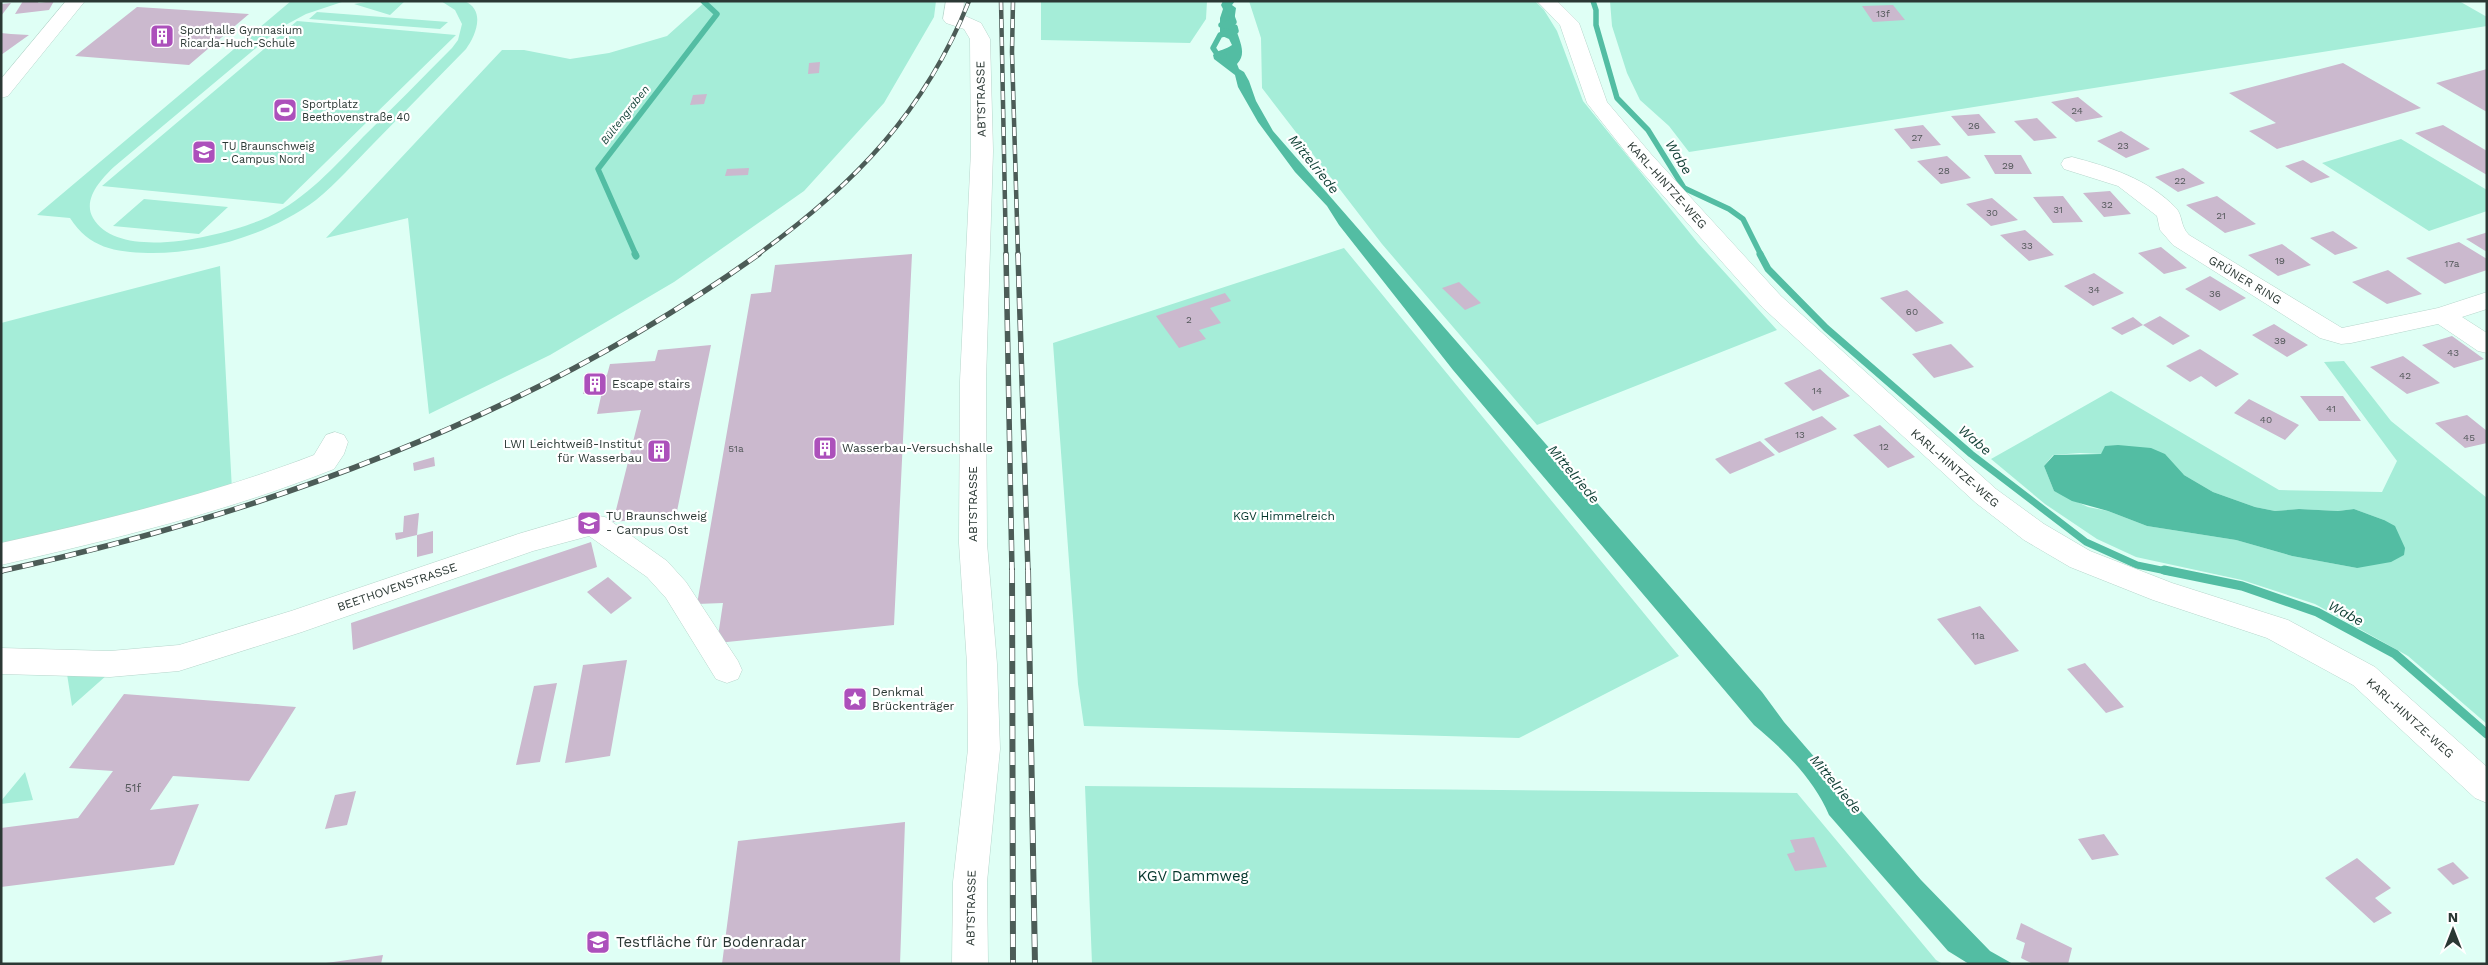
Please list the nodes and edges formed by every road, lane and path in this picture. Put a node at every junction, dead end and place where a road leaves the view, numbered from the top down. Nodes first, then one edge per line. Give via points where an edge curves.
1 (76, 1) edge
2 (955, 1) edge
3 (1546, 1) edge
4 (1, 92) edge
5 (2072, 164) dead end
6 (2487, 300) edge
7 (2442, 315) junction
8 (2487, 345) edge
9 (335, 442) dead end
10 (1, 554) edge
11 (1, 661) edge
12 (727, 670) dead end
13 (2487, 788) edge
14 (970, 964) edge

1 - 4 street
2 - 14 street, ABTSTRASSE via 953,19 974,26 980,40 982,150 973,381 973,543 982,664 984,749 970,882
3 - 13 street, KARL-HINTZE-WEG via 1569,23 1597,103 1643,159 1772,302 1986,496 2034,532 2080,559 2163,592 2277,629 2364,676
5 - 7 street, GRÜNER RING via 2126,182 2168,213 2171,230 2181,240 2329,332 2351,335
6 - 7 street, GRÜNER RING
7 - 8 street
9 - 10 street via 324,462 254,487 169,513
11 - 12 street, BEETHOVENSTRASSE via 110,664 179,658 528,542 595,524 657,569 676,590

